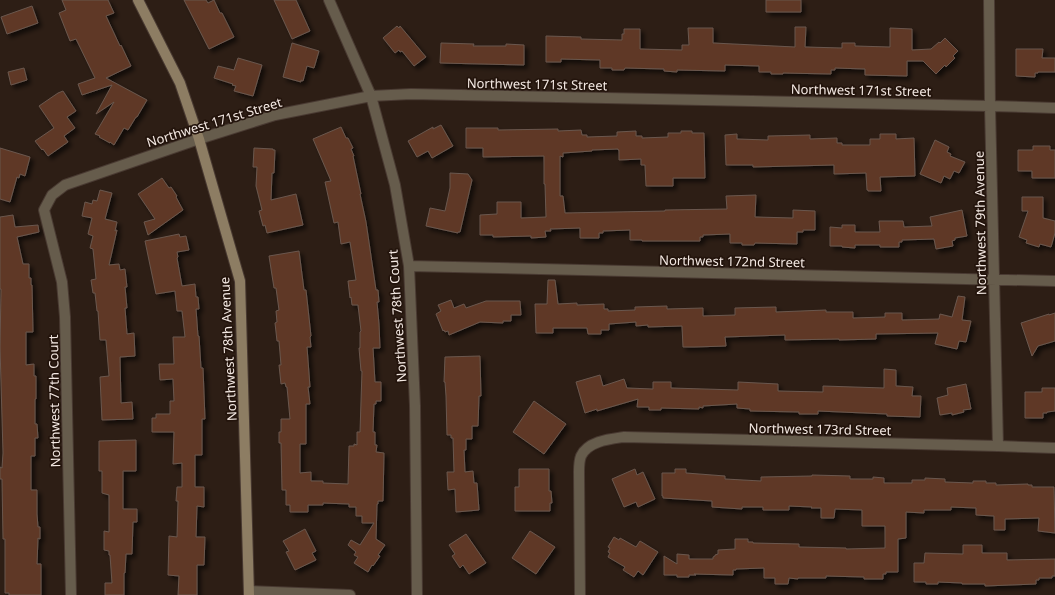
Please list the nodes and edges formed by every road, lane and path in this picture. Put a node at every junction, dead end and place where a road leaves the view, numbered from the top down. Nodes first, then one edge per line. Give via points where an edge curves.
1 (138, 0) edge
2 (330, 0) edge
3 (989, 0) edge
4 (371, 96) junction
5 (990, 106) junction
6 (1055, 108) edge
7 (199, 139) junction
8 (44, 210) joint
9 (409, 266) junction
10 (994, 280) junction
11 (1055, 281) edge
12 (998, 446) junction
13 (1055, 448) edge
14 (249, 593) edge
15 (71, 595) edge
16 (350, 595) edge
17 (417, 595) edge
18 (580, 595) edge

1 - 7 street, Northwest 78th Avenue via 180,83
2 - 4 street, Northwest 78th Court
3 - 5 street, Northwest 79th Avenue
4 - 5 street, Northwest 171st Street via 419,94
4 - 7 street, Northwest 171st Street via 275,115
4 - 9 street, Northwest 78th Court via 396,186
5 - 6 street, Northwest 171st Street
5 - 10 street, Northwest 79th Avenue
7 - 8 street, Northwest 171st Street via 65,186 52,195
7 - 14 street, Northwest 78th Avenue via 240,281
8 - 15 street, Northwest 77th Court via 62,282 64,303
9 - 10 street, Northwest 172nd Street
9 - 17 street, Northwest 78th Court via 415,406
10 - 11 street, Northwest 172nd Street
10 - 12 street, Northwest 79th Avenue
12 - 13 street, Northwest 173rd Street
12 - 18 street, Northwest 173rd Street via 624,437 603,440 586,448 581,457
14 - 16 street

